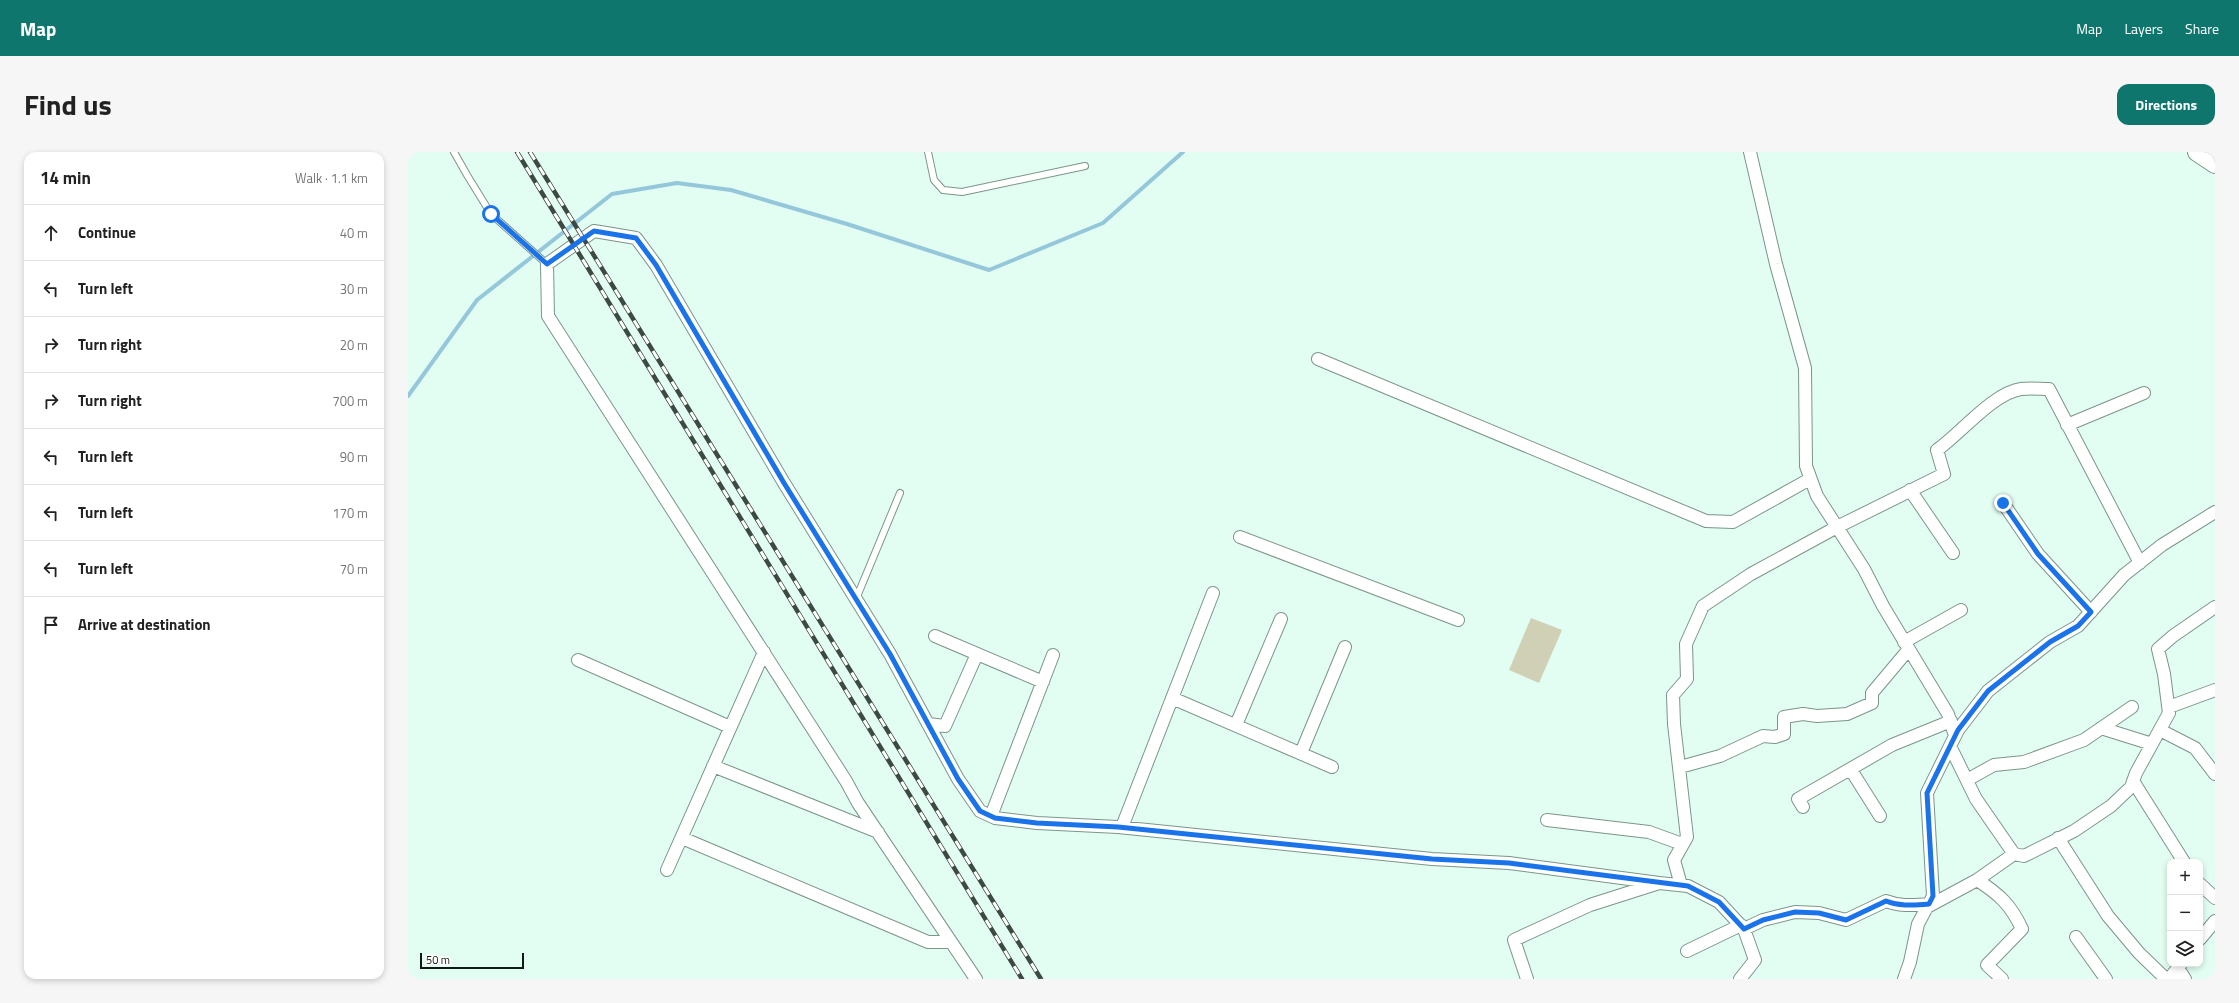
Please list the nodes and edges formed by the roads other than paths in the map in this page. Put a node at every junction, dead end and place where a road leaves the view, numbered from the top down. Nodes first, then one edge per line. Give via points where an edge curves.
1 (454, 152) edge
2 (928, 152) edge
3 (1750, 152) edge
4 (2197, 152) edge
5 (2215, 164) edge
6 (1085, 166) dead end
7 (547, 264) junction
8 (1318, 359) dead end
9 (2144, 394) dead end
10 (2068, 425) junction
11 (1810, 479) junction
12 (1910, 490) junction
13 (900, 493) dead end
14 (2003, 503) dead end
15 (2215, 512) edge
16 (1837, 527) junction
17 (1240, 537) dead end
18 (1954, 553) dead end
19 (2140, 562) junction
20 (1213, 593) dead end
21 (856, 599) junction
22 (2215, 607) edge
23 (1961, 610) dead end
24 (2091, 612) junction
25 (1281, 619) dead end
26 (1458, 620) dead end
27 (935, 636) dead end
28 (1907, 646) junction
29 (1344, 647) dead end
30 (764, 652) junction
31 (977, 654) junction
32 (1053, 655) dead end
33 (578, 660) dead end
34 (1043, 682) junction
35 (2215, 690) edge
36 (1172, 698) junction
37 (2132, 707) dead end
38 (2169, 708) junction
39 (1951, 721) junction
40 (928, 724) junction
41 (1236, 725) junction
42 (730, 727) junction
43 (2100, 728) junction
44 (2160, 730) junction
45 (1953, 741) junction
46 (2152, 744) junction
47 (1301, 753) junction
48 (713, 766) junction
49 (1332, 767) dead end
50 (1680, 767) junction
51 (1851, 770) junction
52 (2214, 772) edge
53 (1967, 780) junction
54 (2133, 781) junction
55 (1802, 807) dead end
56 (991, 816) junction
57 (1880, 816) dead end
58 (1547, 820) dead end
59 (1122, 827) junction
60 (878, 832) junction
61 (682, 838) junction
62 (2058, 838) junction
63 (1682, 844) junction
64 (2014, 854) junction
65 (2182, 859) edge
66 (667, 870) dead end
67 (1977, 880) junction
68 (1659, 883) junction
69 (1681, 885) junction
70 (2203, 887) edge
71 (2215, 898) edge
72 (1928, 905) junction
73 (2215, 921) edge
74 (1742, 927) junction
75 (2203, 935) edge
76 (2076, 937) dead end
77 (951, 942) junction
78 (1688, 950) dead end
79 (2178, 967) edge
80 (2179, 967) edge
81 (976, 979) edge
82 (1527, 979) edge
83 (1740, 979) edge
84 (1904, 979) edge
85 (2002, 979) edge
86 (2106, 979) edge
87 (2166, 979) edge
88 (2169, 979) edge
89 (2185, 979) edge

1 - 7 lane via 491,214
2 - 6 lane via 934,180 943,190 962,192
3 - 11 street via 1804,368 1806,466
4 - 5 street
7 - 21 street via 594,231 636,238 656,265 784,483
7 - 30 street via 548,316
8 - 11 street via 1706,521 1733,522
9 - 10 street
10 - 12 street via 2049,390 2020,389 1993,400 1937,450 1944,474
10 - 19 street
11 - 16 street via 1817,496
12 - 16 street
12 - 18 street
13 - 21 lane
14 - 24 street via 2038,554
15 - 19 street
16 - 28 street
16 - 50 street via 1751,574 1703,606 1686,644 1687,679 1673,695
17 - 26 street
19 - 24 street via 2124,575
20 - 36 street
21 - 40 street via 890,654
22 - 38 street via 2158,649
23 - 28 street
24 - 45 street via 2078,626 2050,642 1988,691
25 - 41 street
27 - 31 street
28 - 39 street
28 - 50 street via 1872,693 1872,703 1847,714 1803,714 1784,717 1784,734 1775,737 1763,736 1720,756
29 - 47 street
30 - 42 street
30 - 60 street
31 - 34 street
31 - 40 street via 945,726
32 - 34 street
33 - 42 street
34 - 56 street
35 - 38 street
36 - 41 street
36 - 59 street
37 - 43 street
38 - 44 street via 2169,714
39 - 45 street
39 - 51 street via 1892,745
40 - 56 street via 958,779 980,811
41 - 47 street
42 - 48 street
43 - 46 street
43 - 53 street via 2084,740 2024,762 1994,765
44 - 46 street
44 - 52 street via 2195,748
45 - 53 street
45 - 72 street via 1927,793 1933,896
46 - 54 street
47 - 49 street
48 - 60 street
48 - 61 street
50 - 63 street via 1687,837
51 - 55 street via 1798,799
51 - 57 street
53 - 64 street via 1976,799
54 - 62 street via 2131,787 2111,806 2074,831
54 - 65 street
56 - 59 street via 1037,823
58 - 63 street via 1649,832
59 - 68 street via 1432,859 1509,863
60 - 77 street
61 - 66 street
61 - 77 street via 928,942
62 - 64 street via 2024,856
62 - 87 street via 2108,916 2139,953
63 - 69 street via 1674,860
64 - 67 street
67 - 72 street
67 - 85 street via 1995,891 2010,906 2022,929 1987,965
68 - 69 street
68 - 82 street via 1590,905 1514,940
69 - 74 street via 1719,902
70 - 71 street
72 - 74 street via 1902,906 1886,901 1846,920 1819,913 1795,912
72 - 84 street via 1918,924
73 - 75 street
74 - 78 street
74 - 83 street via 1755,960
76 - 86 street
77 - 81 street
79 - 88 street
80 - 89 street

